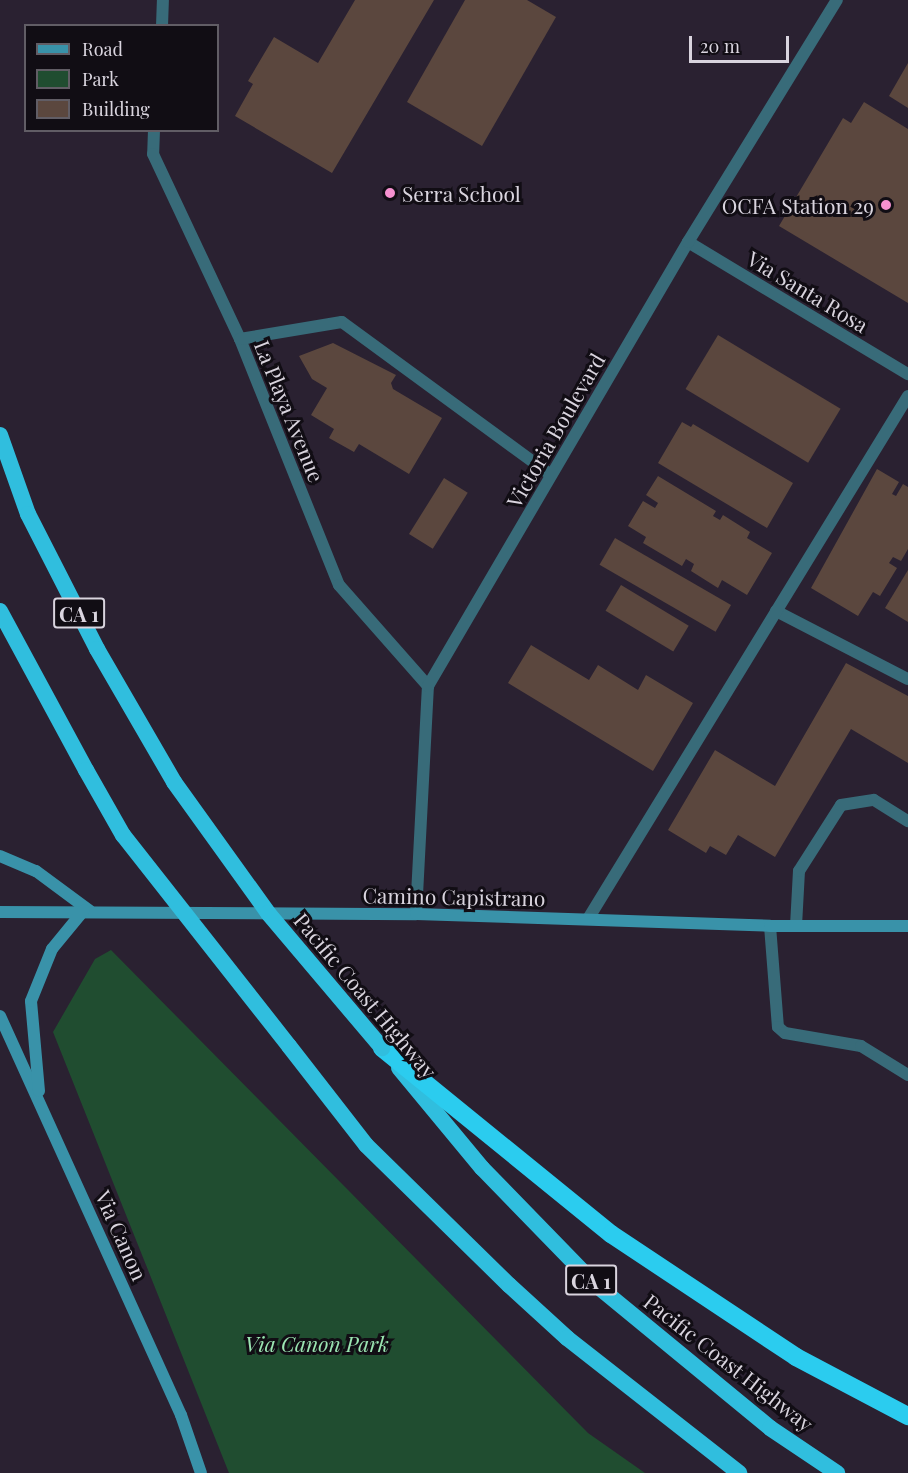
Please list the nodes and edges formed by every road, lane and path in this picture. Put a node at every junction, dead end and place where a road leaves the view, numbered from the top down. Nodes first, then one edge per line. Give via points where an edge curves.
1 (163, 0) edge
2 (837, 0) edge
3 (162, 24) edge
4 (154, 132) edge
5 (688, 242) junction
6 (240, 339) junction
7 (908, 374) edge
8 (908, 396) edge
9 (0, 435) edge
10 (551, 475) junction
11 (0, 611) edge
12 (776, 611) junction
13 (908, 679) edge
14 (428, 686) junction
15 (908, 821) edge
16 (0, 856) edge
17 (87, 910) junction
18 (0, 912) edge
19 (416, 914) junction
20 (588, 919) junction
21 (770, 926) junction
22 (796, 926) junction
23 (908, 926) edge
24 (0, 1016) edge
25 (382, 1047) junction
26 (908, 1075) edge
27 (40, 1098) junction
28 (908, 1416) edge
29 (201, 1473) edge
30 (739, 1473) edge
31 (837, 1473) edge

1 - 3 street
2 - 5 street, Victoria Boulevard
4 - 6 street, La Playa Avenue via 153,154
5 - 7 street, Via Santa Rosa
5 - 10 street, Victoria Boulevard
6 - 10 street via 342,322
6 - 14 street, La Playa Avenue via 339,585
8 - 12 street
9 - 25 highway, Pacific Coast Highway / CA 1, bridge via 28,514 97,649 174,782 268,913
10 - 14 street, Victoria Boulevard
11 - 30 highway, CA 1, bridge via 123,835 366,1145 509,1285 577,1345
12 - 13 street
12 - 20 street
14 - 19 street, Victoria Boulevard
15 - 22 street via 874,800 841,805 799,871
16 - 17 main road via 36,871
17 - 18 main road, Camino Capistrano
17 - 19 main road, Camino Capistrano
17 - 27 main road via 52,949 31,1001
19 - 20 main road, Camino Capistrano
20 - 21 main road, Camino Capistrano
21 - 22 main road, Camino Capistrano
21 - 26 street via 778,1027 785,1033 861,1046
22 - 23 main road, Camino Capistrano
24 - 27 main road, Via Canon
25 - 28 highway via 610,1234 796,1357
25 - 31 highway, Pacific Coast Highway / CA 1 via 482,1168 595,1284 770,1428
27 - 29 main road, Via Canon via 181,1415

